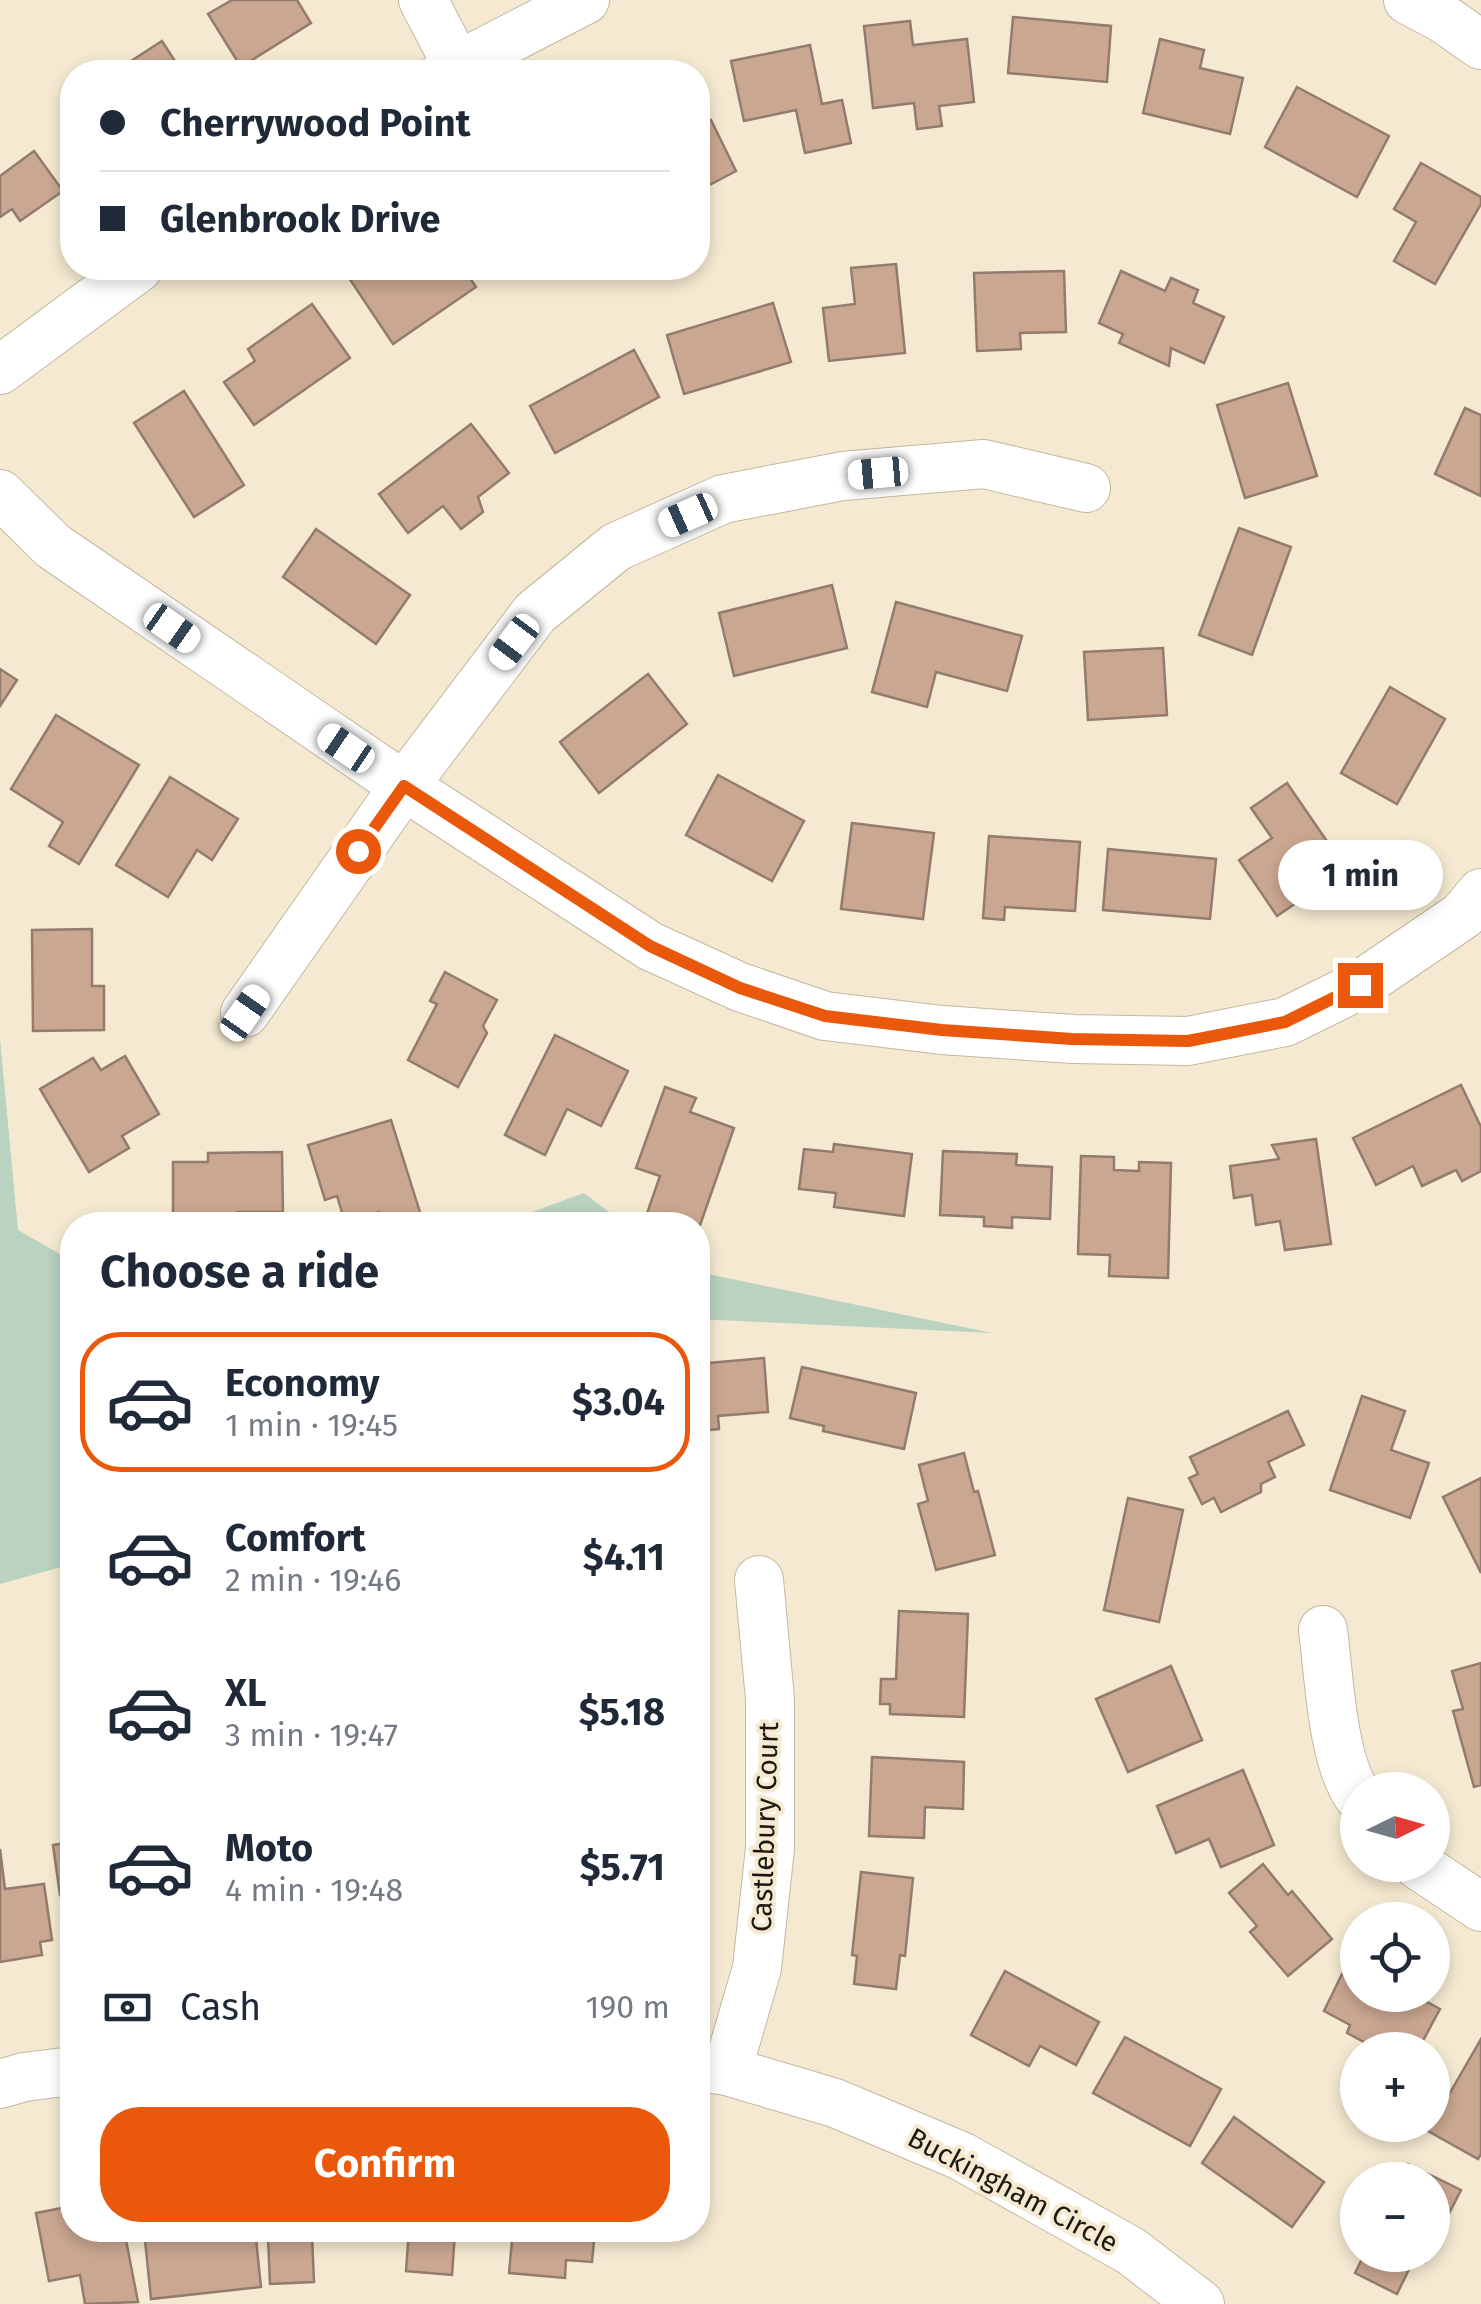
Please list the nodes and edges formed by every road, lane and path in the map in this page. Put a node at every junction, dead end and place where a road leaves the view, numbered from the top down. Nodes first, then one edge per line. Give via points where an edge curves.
1 (423, 0) edge
2 (585, 0) edge
3 (1408, 0) edge
4 (1481, 45) edge
5 (448, 60) edge
6 (467, 60) edge
7 (122, 280) edge
8 (0, 370) edge
9 (1086, 488) dead end
10 (0, 494) edge
11 (404, 786) junction
12 (1481, 893) edge
13 (245, 1013) dead end
14 (760, 1580) dead end
15 (1323, 1630) dead end
16 (1346, 1772) edge
17 (1444, 1882) edge
18 (1481, 1907) edge
19 (712, 2069) edge
20 (60, 2072) edge
21 (0, 2084) edge
22 (1200, 2304) edge

1 - 5 street
2 - 6 street
3 - 4 street
7 - 8 street
9 - 11 street via 984,464 843,476 705,507 616,547 536,613
10 - 11 street via 54,546
11 - 12 street via 650,946 740,988 825,1016 942,1030 1188,1041 1285,1022 1360,985 1463,915
11 - 13 street
14 - 19 street, Castlebury Court via 770,1700 770,1848 758,1968
15 - 16 street
17 - 18 street
19 - 22 street, Buckingham Circle via 835,2103 961,2156 1131,2252
20 - 21 street

